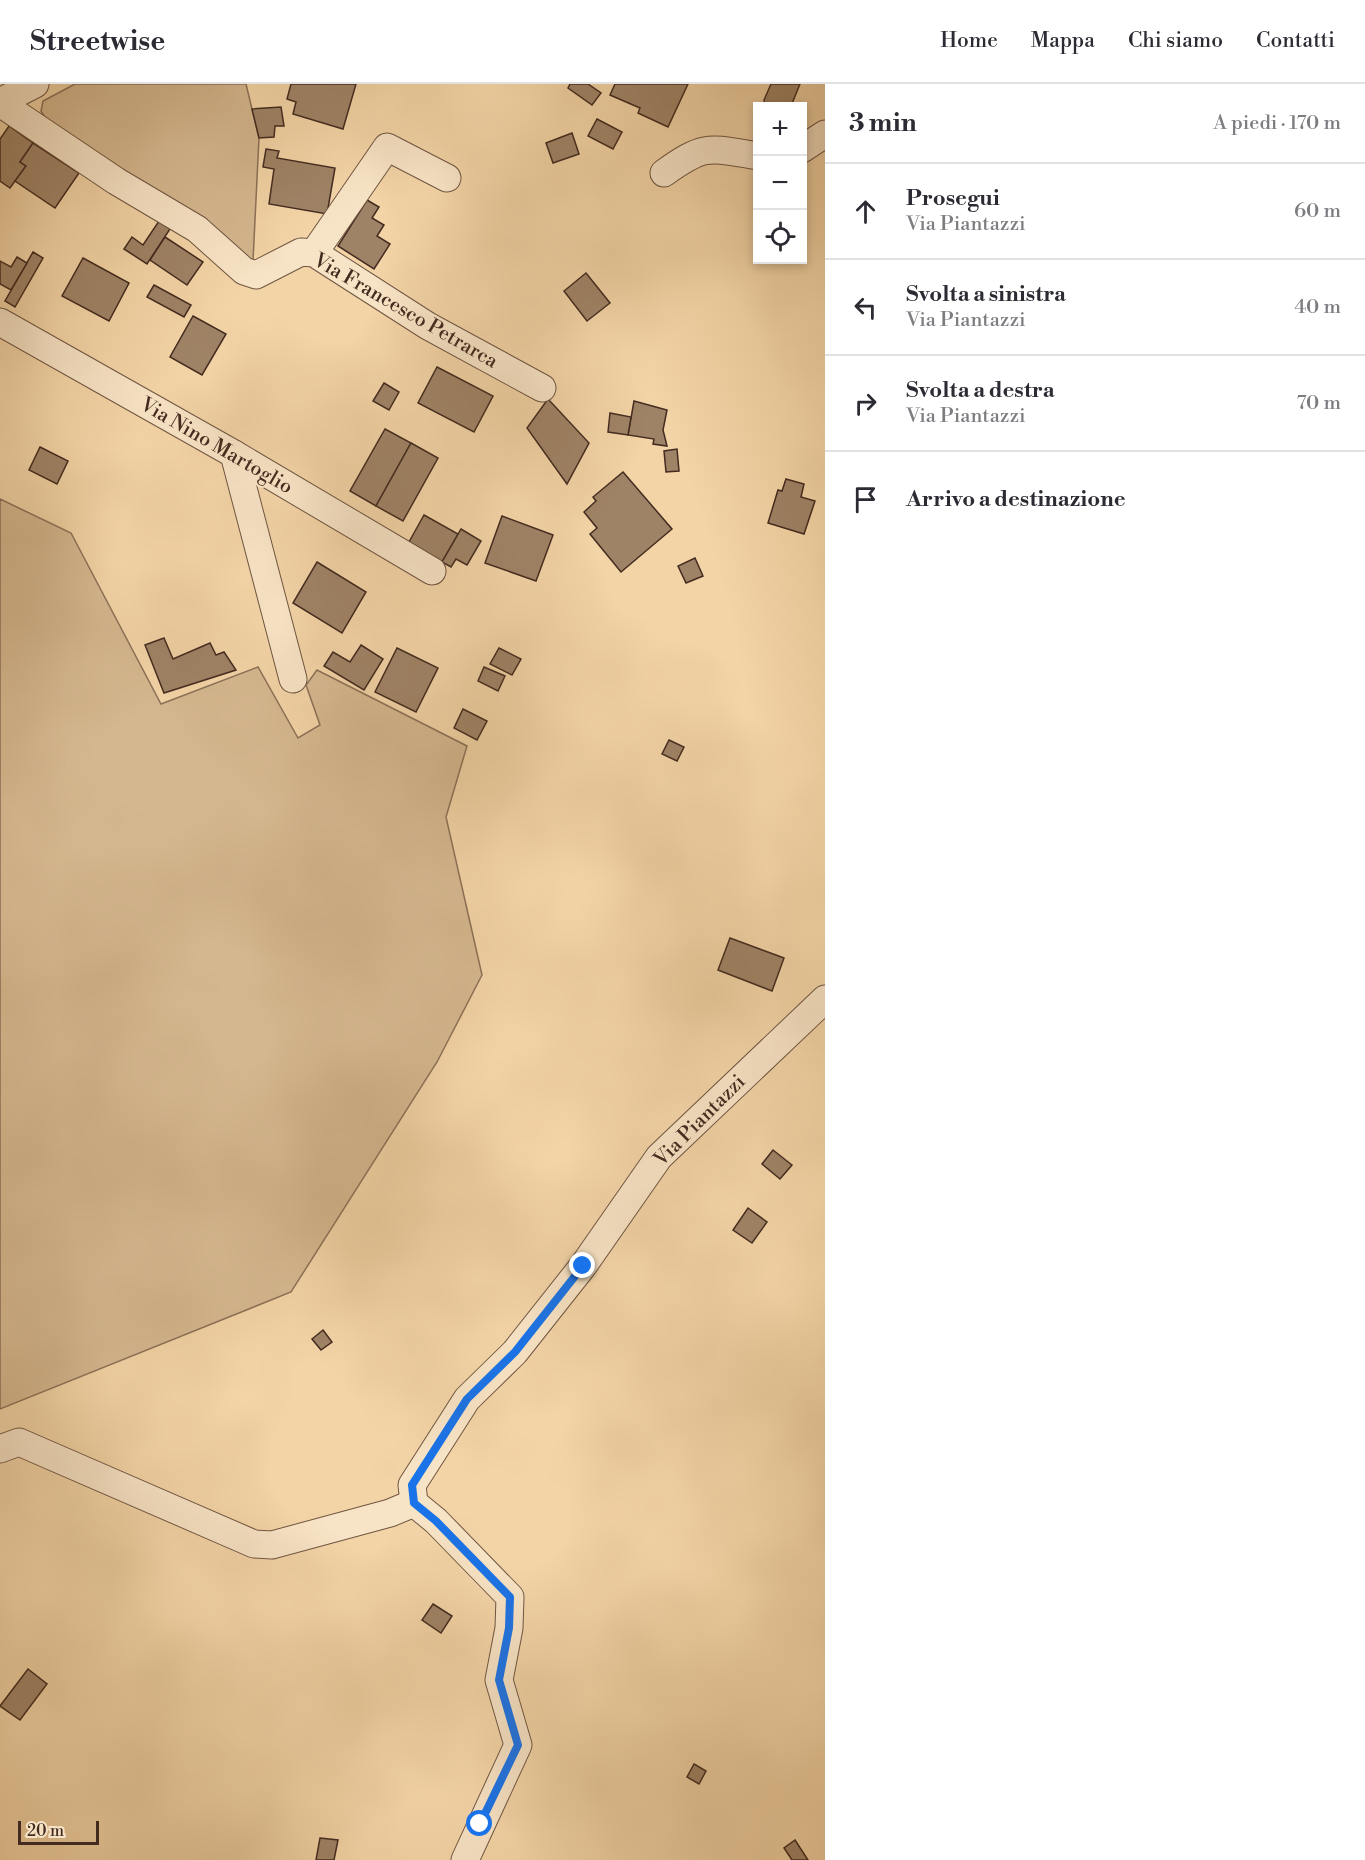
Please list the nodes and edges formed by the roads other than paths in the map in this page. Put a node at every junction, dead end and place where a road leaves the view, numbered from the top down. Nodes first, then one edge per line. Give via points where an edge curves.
1 (34, 84) edge
2 (0, 103) edge
3 (825, 134) edge
4 (807, 146) edge
5 (753, 155) edge
6 (664, 172) dead end
7 (447, 178) dead end
8 (314, 253) junction
9 (0, 322) edge
10 (542, 388) dead end
11 (234, 454) junction
12 (432, 571) dead end
13 (293, 679) dead end
14 (825, 999) edge
15 (0, 1449) edge
16 (414, 1503) junction
17 (465, 1860) edge

1 - 2 street
2 - 8 street, Via Francesco Petrarca via 116,181 198,229 244,271 256,275 301,252
3 - 4 street
5 - 6 street via 713,148 692,152
7 - 8 street via 387,147
8 - 10 street, Via Francesco Petrarca via 428,326
9 - 11 street, Via Nino Martoglio
11 - 12 street, Via Nino Martoglio
11 - 13 street
14 - 16 street, Via Piantazzi via 659,1157 583,1266 515,1352 467,1399 412,1485
15 - 16 street via 19,1442 254,1544 272,1545
16 - 17 street via 510,1597 509,1628 499,1680 518,1745

